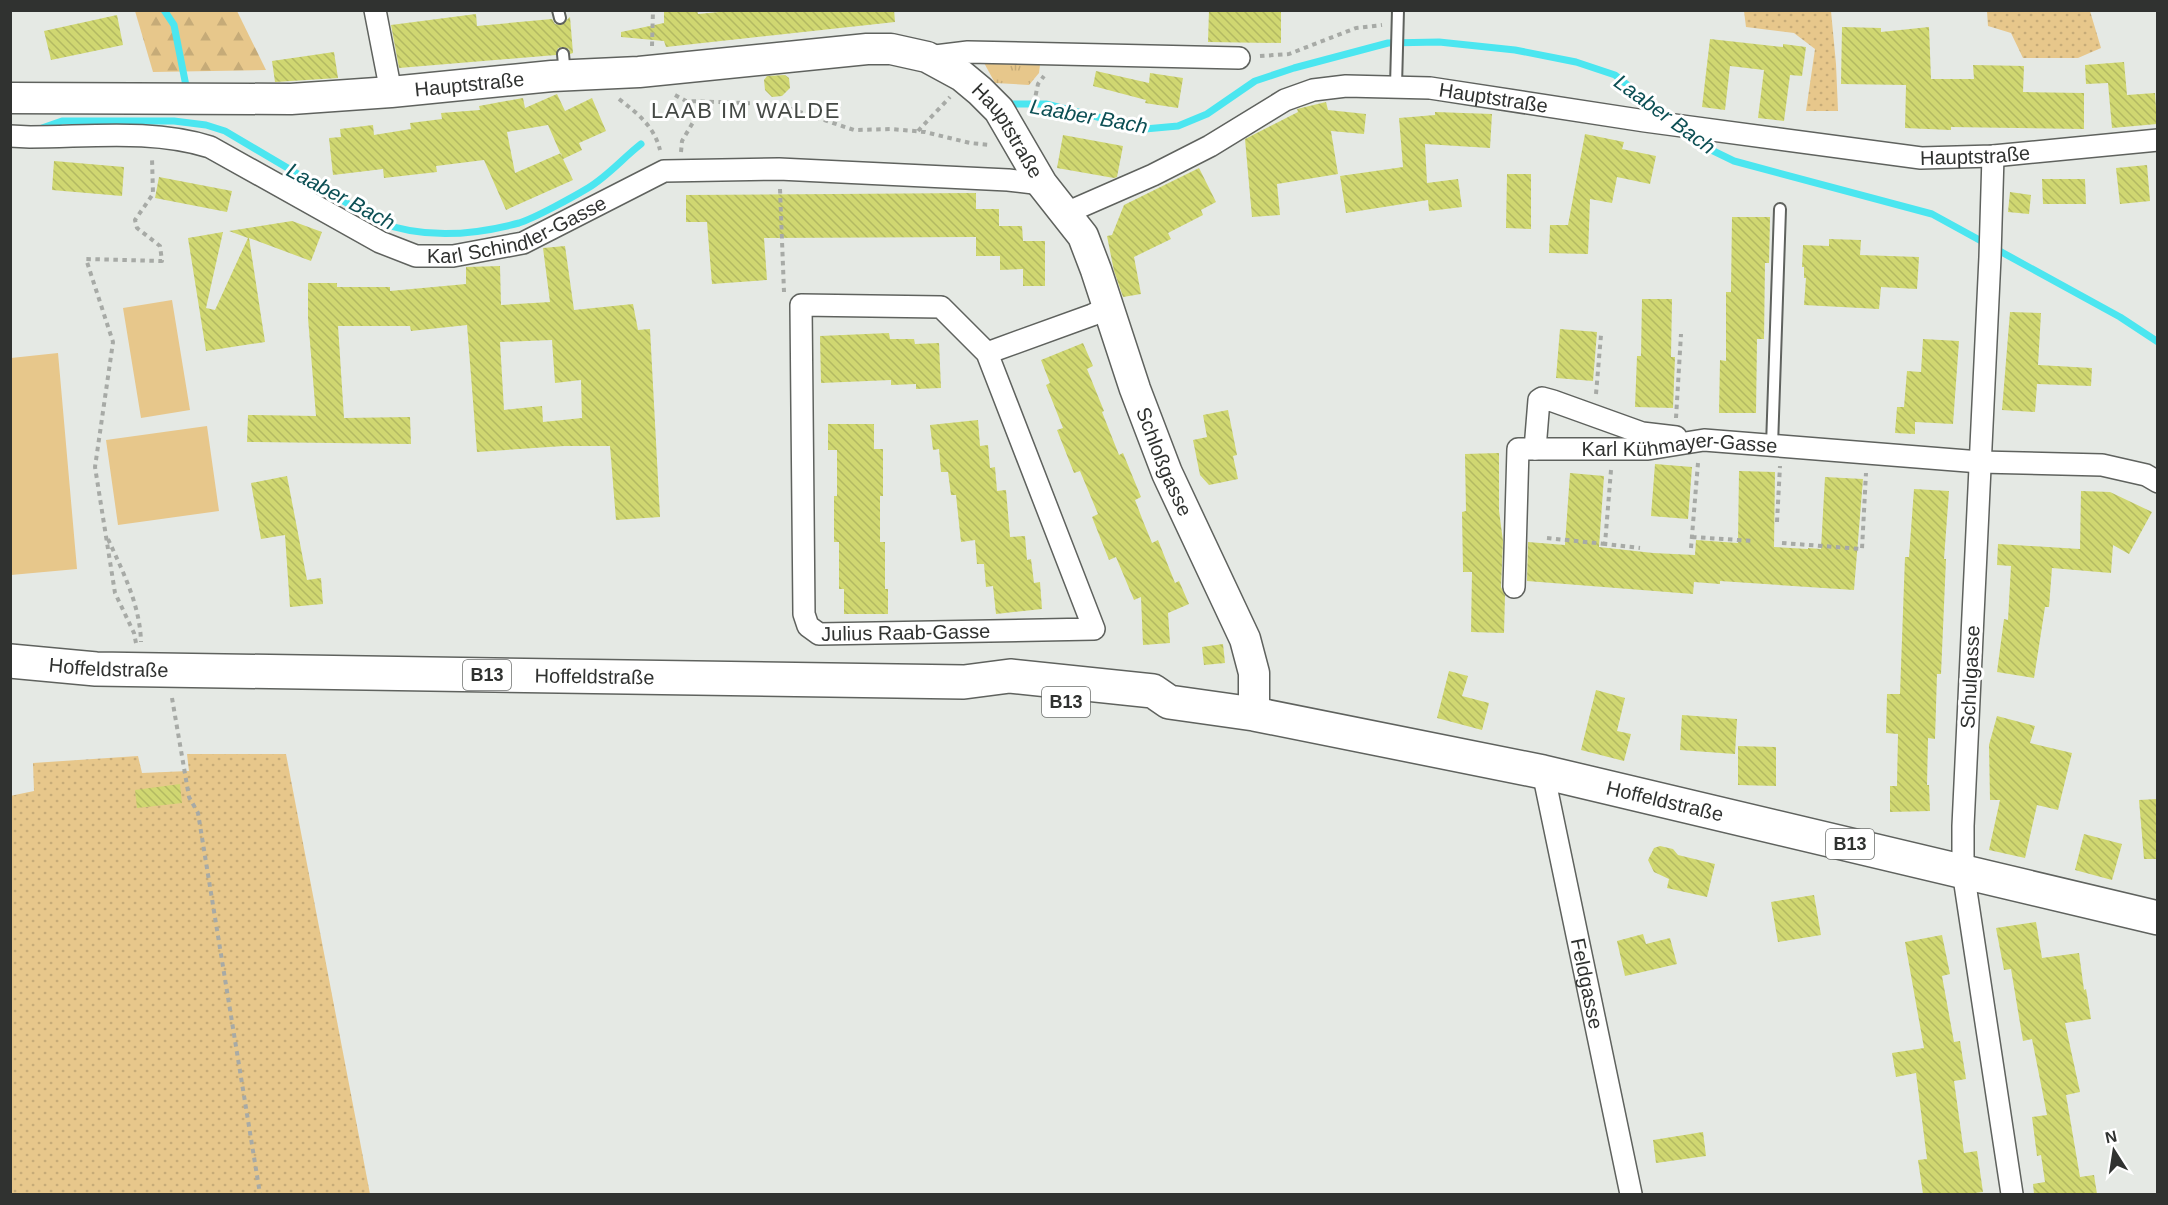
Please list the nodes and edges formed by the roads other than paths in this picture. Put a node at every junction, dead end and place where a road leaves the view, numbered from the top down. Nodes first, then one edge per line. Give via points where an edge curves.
1 (375, 10) edge
2 (1398, 10) edge
3 (927, 57) junction
4 (1239, 58) road end
5 (1396, 86) junction
6 (391, 92) junction
7 (10, 98) edge
8 (10, 136) edge
9 (2157, 140) edge
10 (1993, 156) junction
11 (1042, 184) junction
12 (1780, 209) dead end
13 (1066, 213) junction
14 (1107, 308) junction
15 (987, 353) junction
16 (1702, 441) junction
17 (1776, 446) junction
18 (1535, 449) junction
19 (1980, 462) junction
20 (2157, 482) edge
21 (1514, 588) dead end
22 (10, 661) edge
23 (1254, 714) junction
24 (1543, 772) junction
25 (1963, 871) junction
26 (2157, 918) edge
27 (1631, 1194) edge
28 (2012, 1194) edge

1 - 6 street
2 - 5 lane
3 - 4 street, Hauptstraße via 968,52
3 - 6 street, Hauptstraße via 891,49 867,49 597,75 564,65
3 - 11 street, Hauptstraße via 971,83 1021,130
5 - 10 street, Hauptstraße via 1921,158
5 - 13 street, Hauptstraße via 1346,86 1298,94 1201,151
6 - 7 street, Hauptstraße via 291,99
8 - 11 street, Karl Schindler-Gasse via 152,136 187,140 210,147 380,242 416,256 453,256 523,243 672,171 779,169
9 - 10 street, Hauptstraße
10 - 19 street, Schulgasse
11 - 13 street, Hauptstraße
12 - 17 lane
13 - 14 street, Schloßgasse via 1083,236
14 - 15 street
14 - 23 street, Schloßgasse via 1167,473 1245,639 1254,673
15 - 15 street, Julius Raab-Gasse via 1094,629 819,634 808,626 804,614 801,305 941,307
16 - 17 street, Karl Kühmayer-Gasse
16 - 18 street, Karl Kühmayer-Gasse via 1648,449
16 - 18 street via 1642,433 1542,398
17 - 19 street, Karl Kühmayer-Gasse
18 - 21 street via 1518,449
19 - 20 street, Karl Kühmayer-Gasse via 2102,465 2146,475
19 - 25 street, Schulgasse
22 - 23 main road, Hoffeldstraße / B13 via 96,669 964,682 1008,696 1151,711 1169,702
23 - 24 main road, Hoffeldstraße / B13
24 - 25 main road, Hoffeldstraße / B13
24 - 27 street, Feldgasse
25 - 26 main road, Hoffeldstraße / B13
25 - 28 street, Schulgasse

